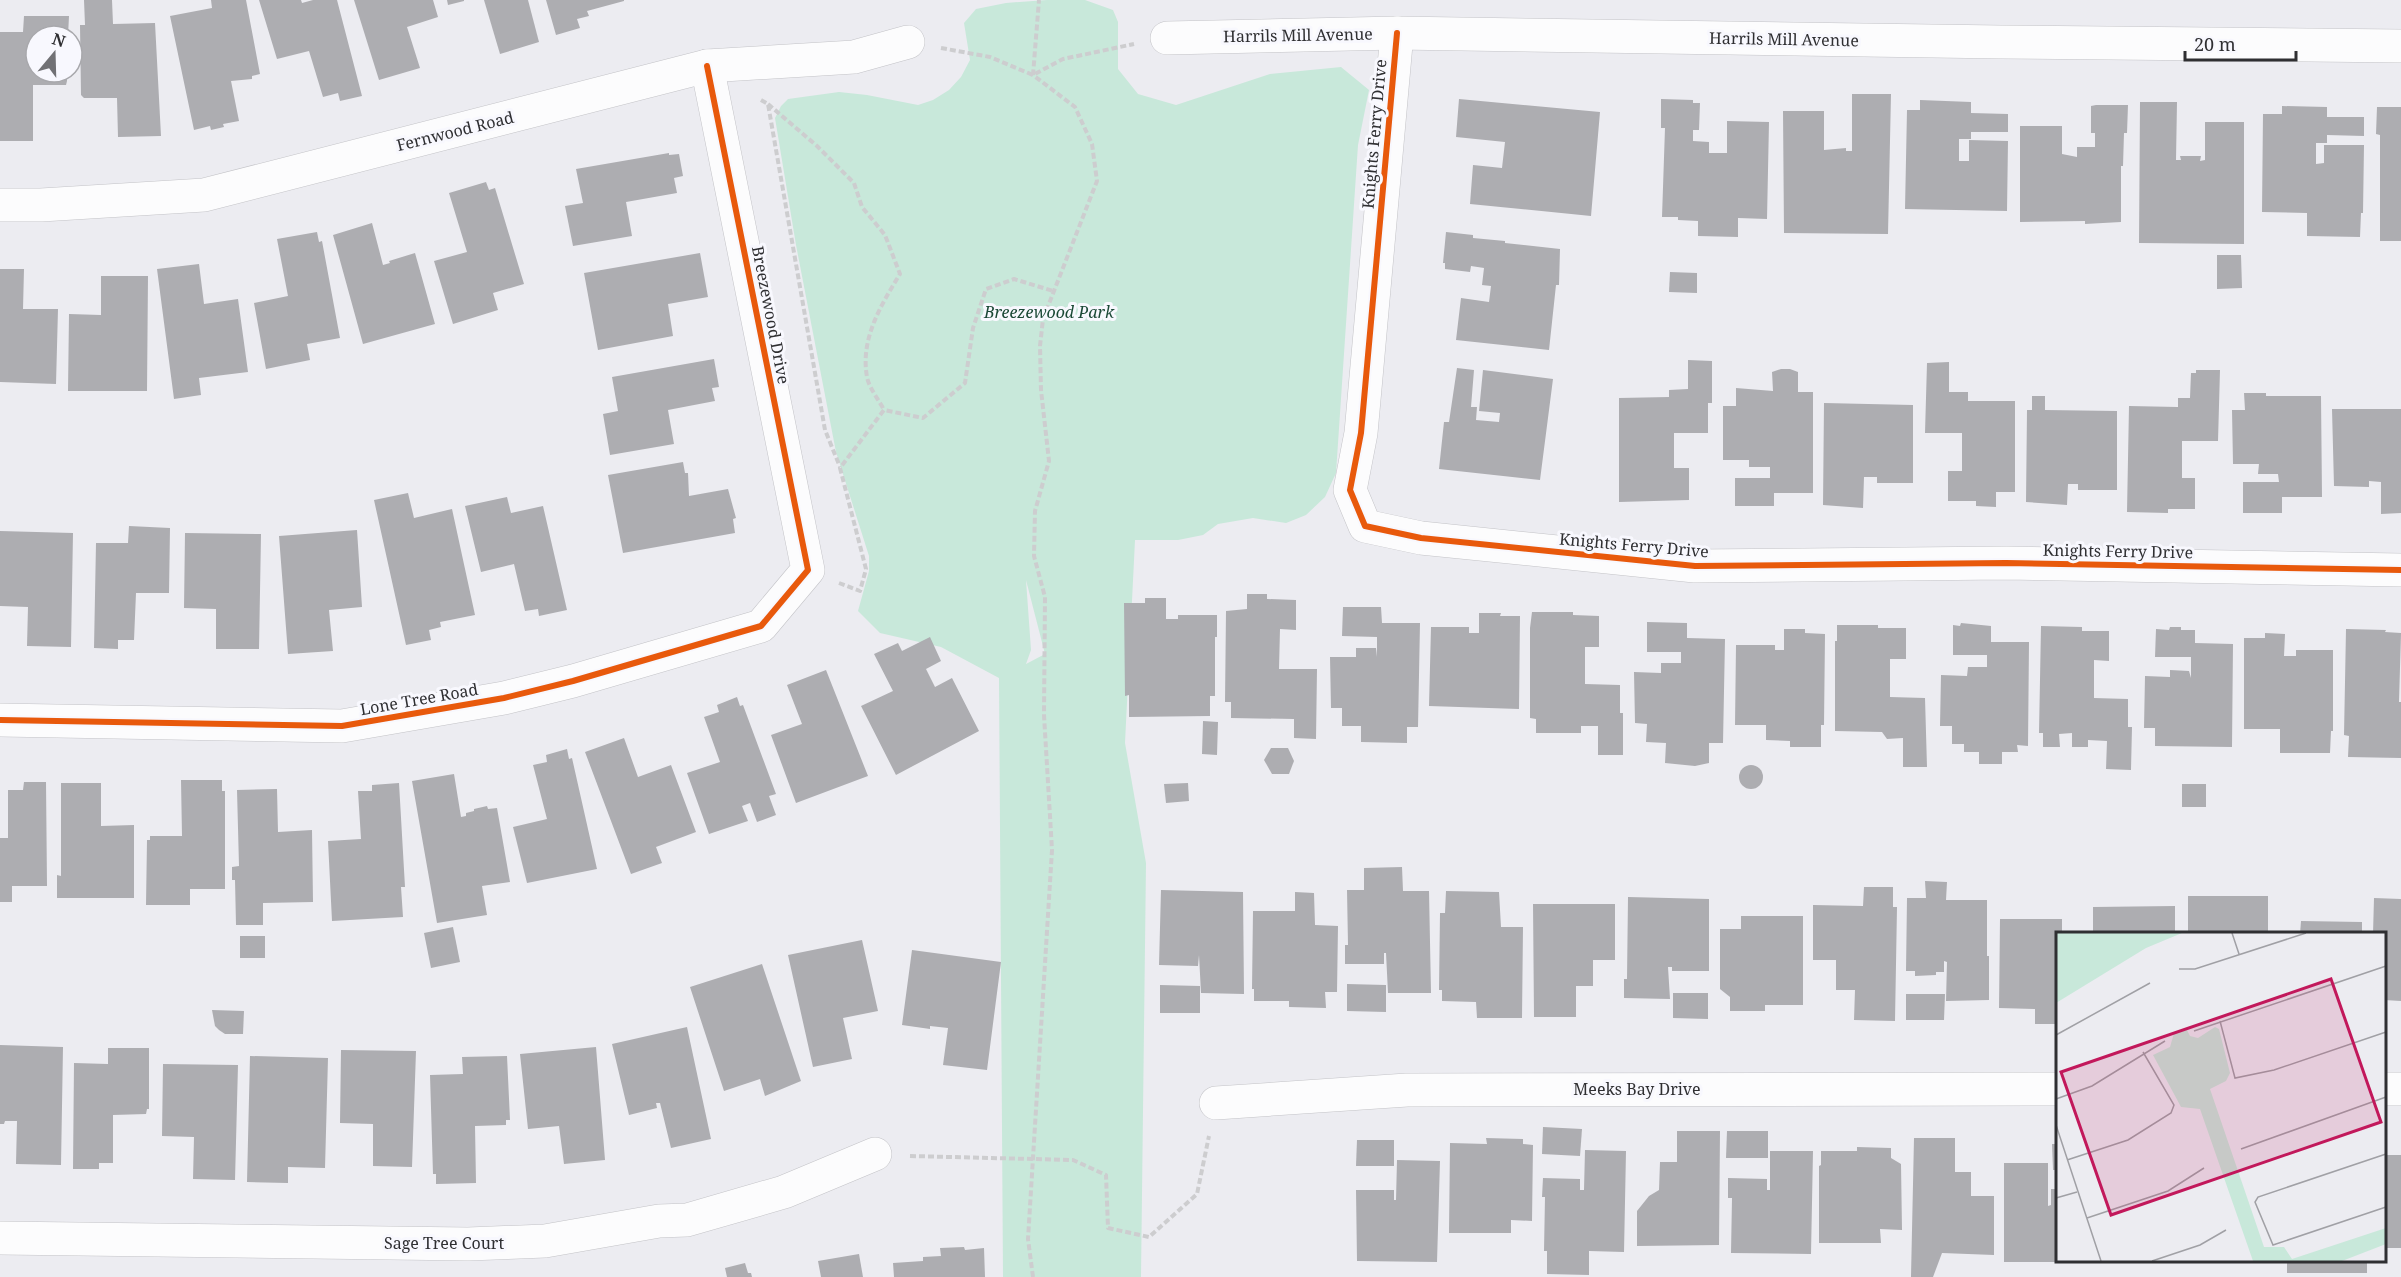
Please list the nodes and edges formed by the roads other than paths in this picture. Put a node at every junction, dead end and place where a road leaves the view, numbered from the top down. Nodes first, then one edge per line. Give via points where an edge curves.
1 (1397, 33) junction
2 (1167, 38) road end
3 (908, 42) road end
4 (2401, 46) edge
5 (707, 66) junction
6 (0, 205) edge
7 (808, 570) joint
8 (2401, 570) edge
9 (0, 720) edge
10 (2056, 1089) edge
11 (1216, 1103) road end
12 (875, 1154) road end
13 (0, 1238) edge

1 - 2 street, Harrils Mill Avenue
1 - 4 street, Harrils Mill Avenue
1 - 8 street, Knights Ferry Drive via 1361,433 1350,490 1365,526 1421,538 1695,566 2006,563
3 - 5 street, Fernwood Road via 854,57
5 - 6 street, Fernwood Road via 204,195
5 - 7 street, Breezewood Drive
7 - 9 street, Lone Tree Road via 761,626 504,698 342,726
10 - 11 street, Meeks Bay Drive via 1407,1090
12 - 13 street, Sage Tree Court via 784,1192 687,1220 545,1240 468,1244

